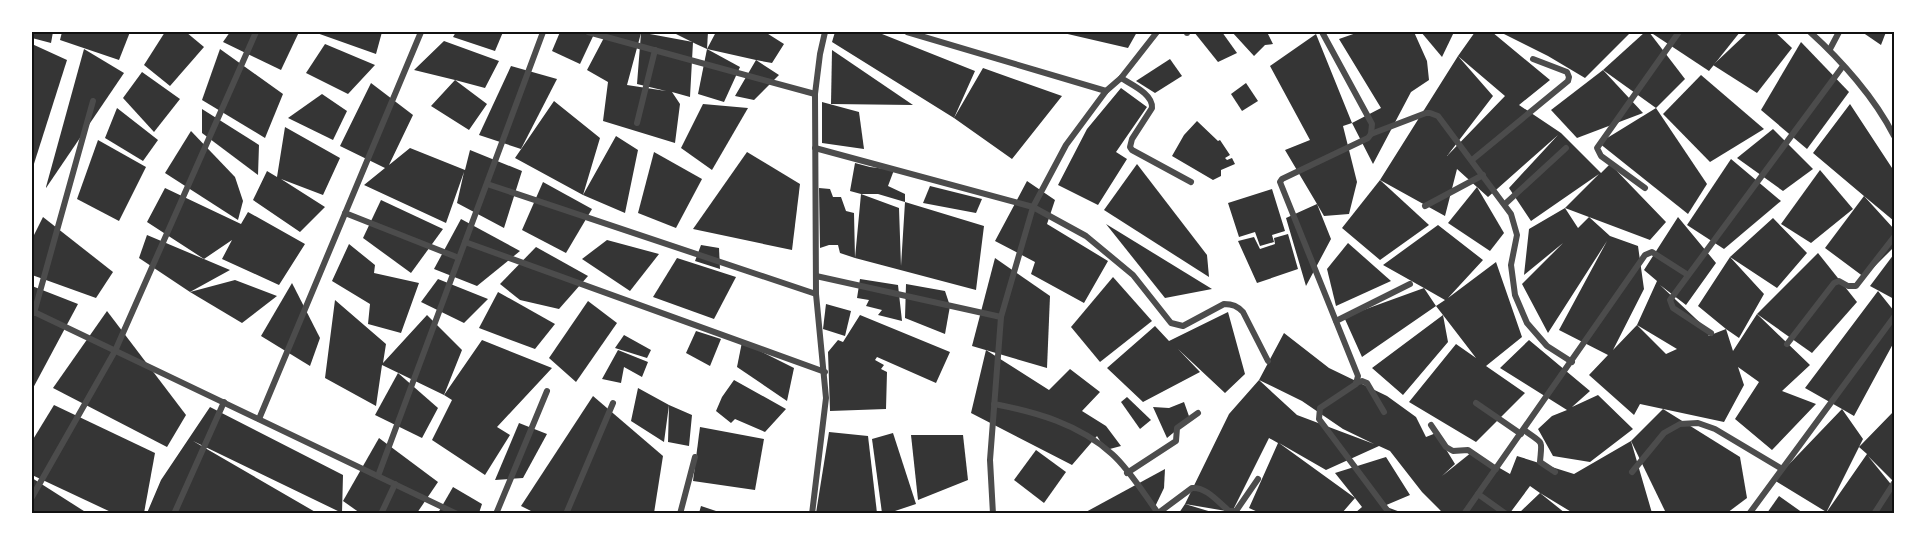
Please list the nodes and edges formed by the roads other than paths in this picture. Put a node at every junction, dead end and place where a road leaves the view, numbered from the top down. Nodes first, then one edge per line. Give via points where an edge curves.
1 (256, 32) edge
2 (422, 32) edge
3 (543, 32) edge
4 (588, 32) edge
5 (825, 32) edge
6 (907, 32) edge
7 (1157, 32) edge
8 (1322, 32) edge
9 (1679, 32) edge
10 (1810, 32) edge
11 (1839, 32) edge
12 (1830, 49) junction
13 (655, 50) junction
14 (1533, 59) dead end
15 (1843, 66) junction
16 (1121, 78) junction
17 (1106, 91) junction
18 (815, 94) junction
19 (93, 101) dead end
20 (637, 123) dead end
21 (1371, 134) junction
22 (1894, 136) edge
23 (815, 148) junction
24 (1566, 148) dead end
25 (1472, 160) junction
26 (1483, 175) junction
27 (1191, 182) dead end
28 (487, 184) junction
29 (1645, 188) dead end
30 (1505, 204) junction
31 (1425, 206) dead end
32 (1033, 207) junction
33 (345, 213) junction
34 (1894, 237) edge
35 (465, 242) junction
36 (459, 258) junction
37 (1688, 275) junction
38 (816, 276) junction
39 (1410, 284) dead end
40 (816, 294) junction
41 (33, 312) edge
42 (1001, 317) junction
43 (1894, 317) edge
44 (1336, 321) junction
45 (1711, 333) dead end
46 (1787, 344) dead end
47 (115, 351) junction
48 (1268, 361) dead end
49 (1572, 362) junction
50 (825, 372) junction
51 (1356, 384) junction
52 (547, 391) dead end
53 (224, 402) junction
54 (613, 403) dead end
55 (1476, 403) dead end
56 (994, 404) junction
57 (1384, 412) dead end
58 (1198, 413) dead end
59 (259, 419) junction
60 (1431, 425) dead end
61 (1522, 432) junction
62 (695, 457) dead end
63 (1496, 468) junction
64 (1782, 469) junction
65 (1555, 472) dead end
66 (1632, 472) dead end
67 (1127, 473) junction
68 (378, 476) junction
69 (1258, 479) dead end
70 (1894, 483) edge
71 (395, 484) junction
72 (1478, 494) junction
73 (32, 497) edge
74 (1386, 512) edge
75 (174, 513) edge
76 (381, 513) edge
77 (457, 513) edge
78 (496, 513) edge
79 (566, 513) edge
80 (680, 513) edge
81 (812, 513) edge
82 (992, 513) edge
83 (1158, 513) edge
84 (1464, 513) edge
85 (1506, 513) edge
86 (1749, 513) edge
87 (1874, 513) edge

1 - 47 street
2 - 33 street
3 - 28 street
4 - 13 street
5 - 18 street
6 - 17 street
7 - 16 street
8 - 21 street via 1372,124
9 - 29 street via 1597,148 1601,156
10 - 12 street
11 - 12 street
12 - 15 street
13 - 18 street
13 - 20 street
14 - 25 street via 1567,72 1568,81
15 - 22 street via 1883,115
15 - 37 street
16 - 17 street
16 - 27 street via 1149,97 1152,104 1132,139 1132,150
17 - 32 street via 1066,145
18 - 23 street
19 - 41 street
21 - 25 street via 1426,113 1435,114
21 - 44 street via 1281,180 1281,193
23 - 32 street
23 - 38 street
24 - 30 street
25 - 26 street
26 - 30 street
26 - 31 street
28 - 35 street
28 - 40 street
30 - 49 street via 1516,224 1511,265 1515,295 1527,323 1546,346
32 - 42 street
32 - 48 street via 1086,236 1133,275 1176,326 1224,304 1238,307
33 - 36 street
33 - 59 street
34 - 46 street via 1856,285 1834,283
35 - 36 street
35 - 50 street
36 - 68 street
37 - 45 street via 1672,296 1671,304
37 - 49 street via 1648,253
38 - 40 street
38 - 42 street
39 - 44 street
40 - 50 street
41 - 47 street
42 - 56 street
43 - 64 street
44 - 51 street via 1358,376
47 - 53 street
47 - 73 street
49 - 61 street
50 - 81 street via 824,424
51 - 57 street via 1367,383
51 - 74 street via 1320,408 1319,419
52 - 78 street
53 - 59 street
53 - 75 street
54 - 79 street
55 - 61 street
56 - 67 street via 1037,412 1077,429 1113,454
56 - 82 street
58 - 67 street via 1177,428 1174,442
59 - 68 street
60 - 63 street via 1446,447 1453,451 1468,450
61 - 63 street
61 - 65 street via 1542,445 1540,462
62 - 80 street
63 - 72 street
64 - 66 street via 1698,423 1680,424 1664,433
64 - 86 street
67 - 83 street
68 - 71 street
69 - 83 street via 1236,511 1229,511 1204,490 1192,488
70 - 87 street
71 - 76 street
71 - 77 street
72 - 84 street
72 - 85 street

